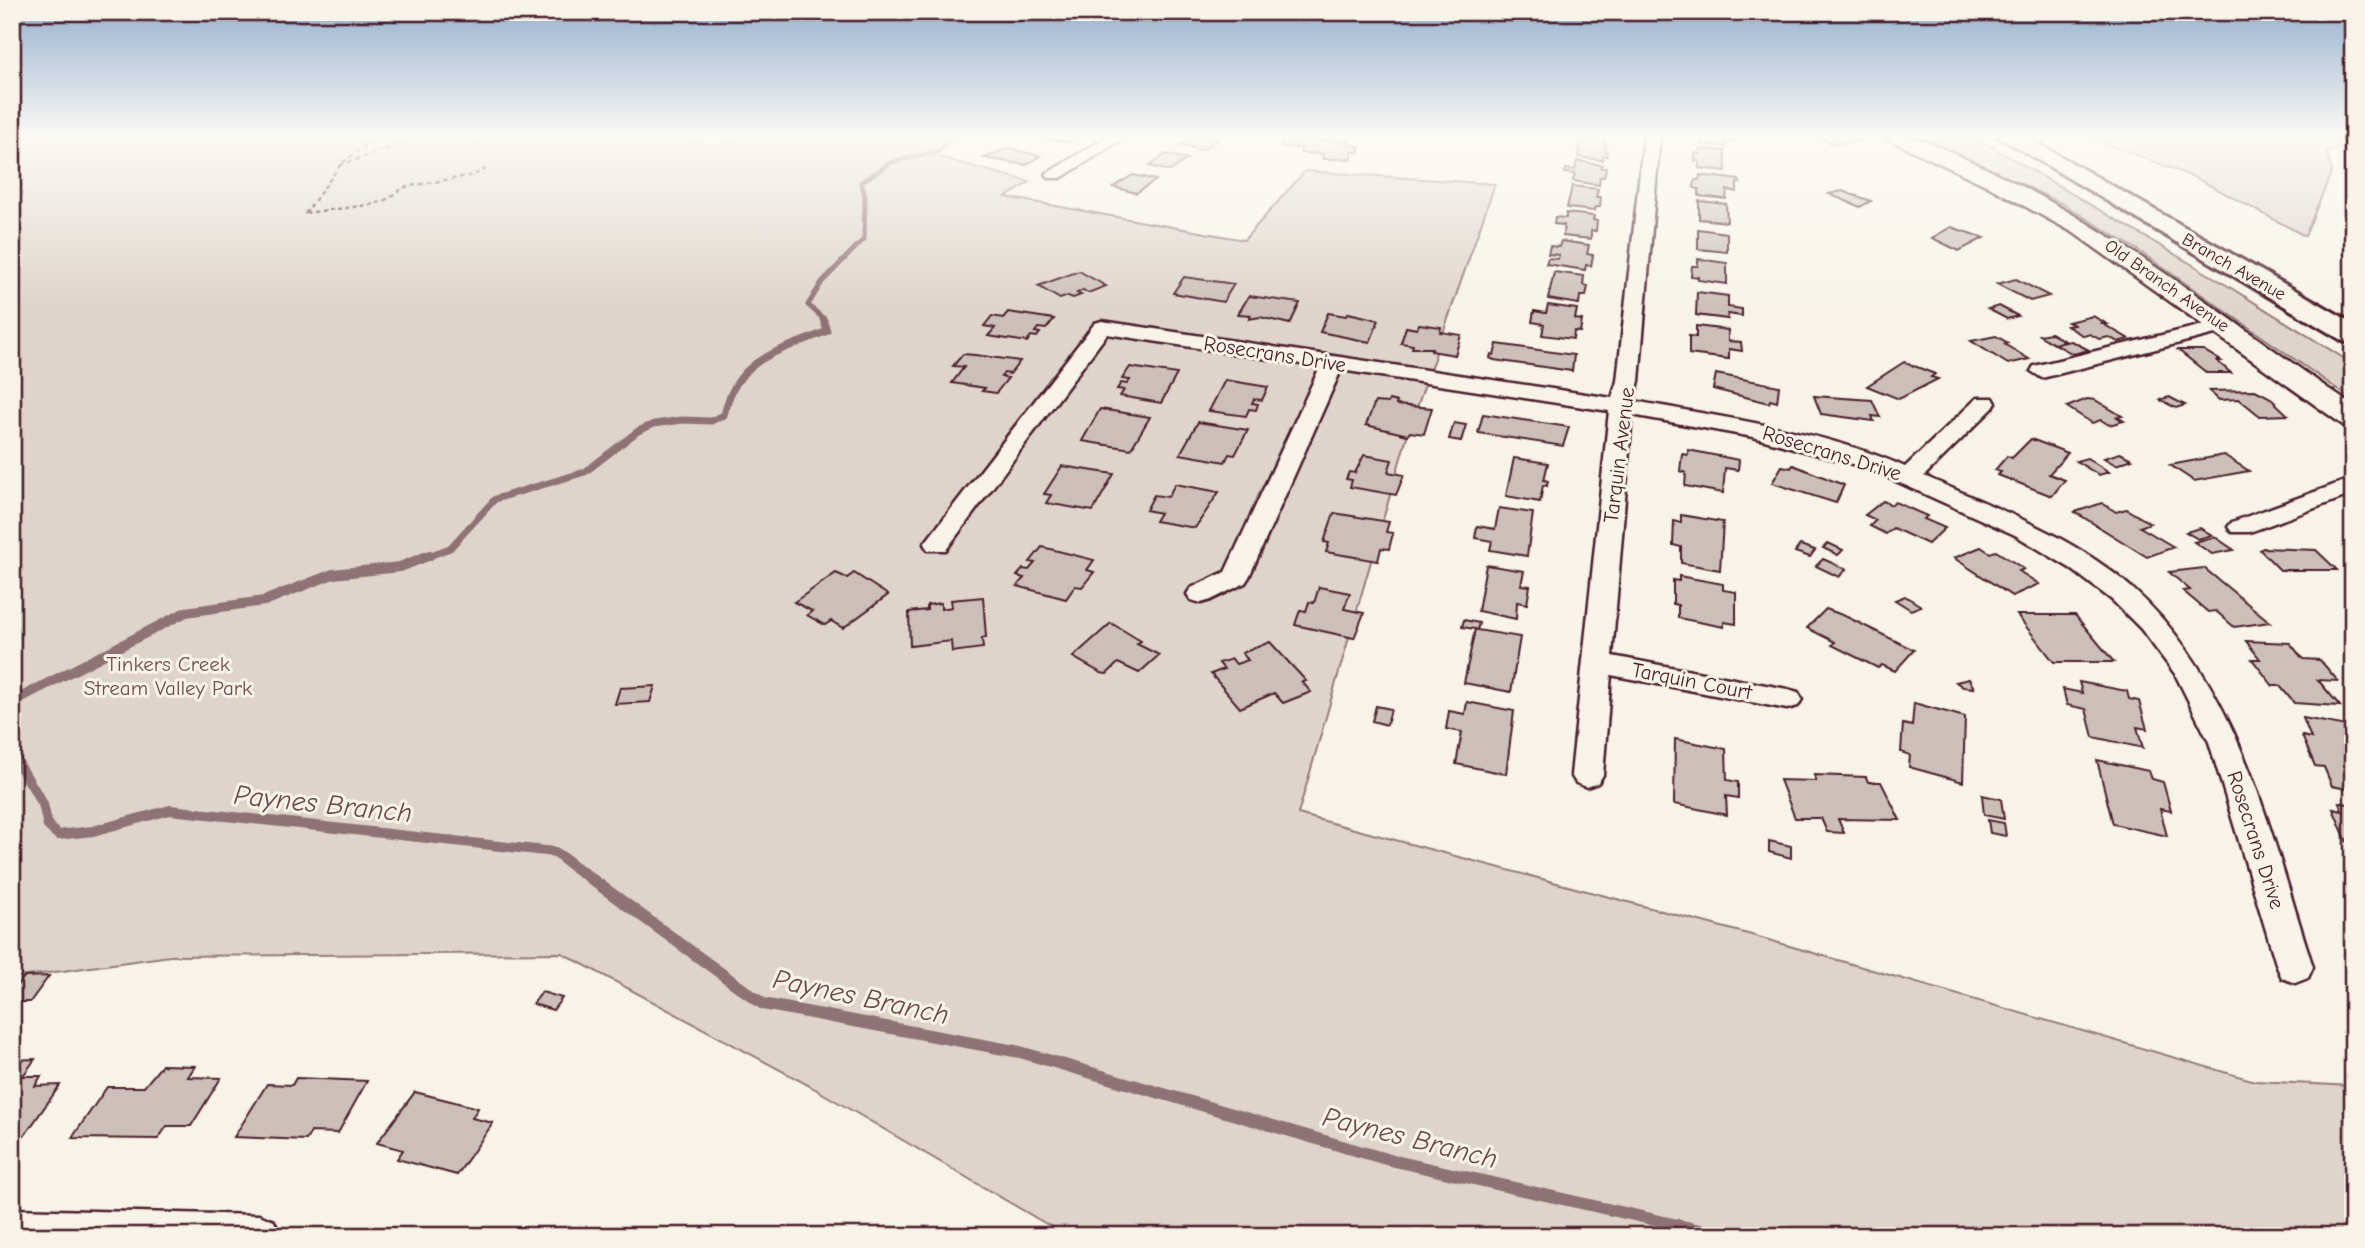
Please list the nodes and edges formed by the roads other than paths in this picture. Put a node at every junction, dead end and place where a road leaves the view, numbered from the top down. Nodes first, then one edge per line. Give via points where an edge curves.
1 (1646, 193) edge
2 (2018, 193) edge
3 (2108, 193) edge
4 (2151, 193) edge
5 (2268, 258) dead end
6 (2224, 326) junction
7 (2353, 335) edge
8 (1333, 363) junction
9 (2042, 371) dead end
10 (1985, 403) dead end
11 (1621, 406) junction
12 (2353, 419) edge
13 (1910, 476) junction
14 (2353, 485) edge
15 (2241, 527) dead end
16 (937, 544) dead end
17 (1201, 594) dead end
18 (1597, 663) junction
19 (1787, 699) dead end
20 (1587, 775) dead end
21 (2295, 967) dead end
22 (12, 1230) edge
23 (110, 1233) edge
24 (259, 1236) edge

1 - 11 street, Tarquin Avenue via 1630,363
2 - 6 main road, Old Branch Avenue via 2082,228
3 - 7 highway, Branch Avenue
4 - 5 highway, Branch Avenue
6 - 9 street
6 - 12 main road, Old Branch Avenue
8 - 11 street, Rosecrans Drive
8 - 16 street, Rosecrans Drive via 1102,327
8 - 17 street via 1236,577
10 - 13 street
11 - 13 street, Rosecrans Drive via 1782,436
11 - 18 street, Tarquin Avenue
13 - 21 street, Rosecrans Drive via 2024,530 2079,562 2122,594 2169,645 2188,670 2224,743
14 - 15 street
18 - 19 street, Tarquin Court
18 - 20 street, Tarquin Avenue
22 - 23 street
23 - 24 street

